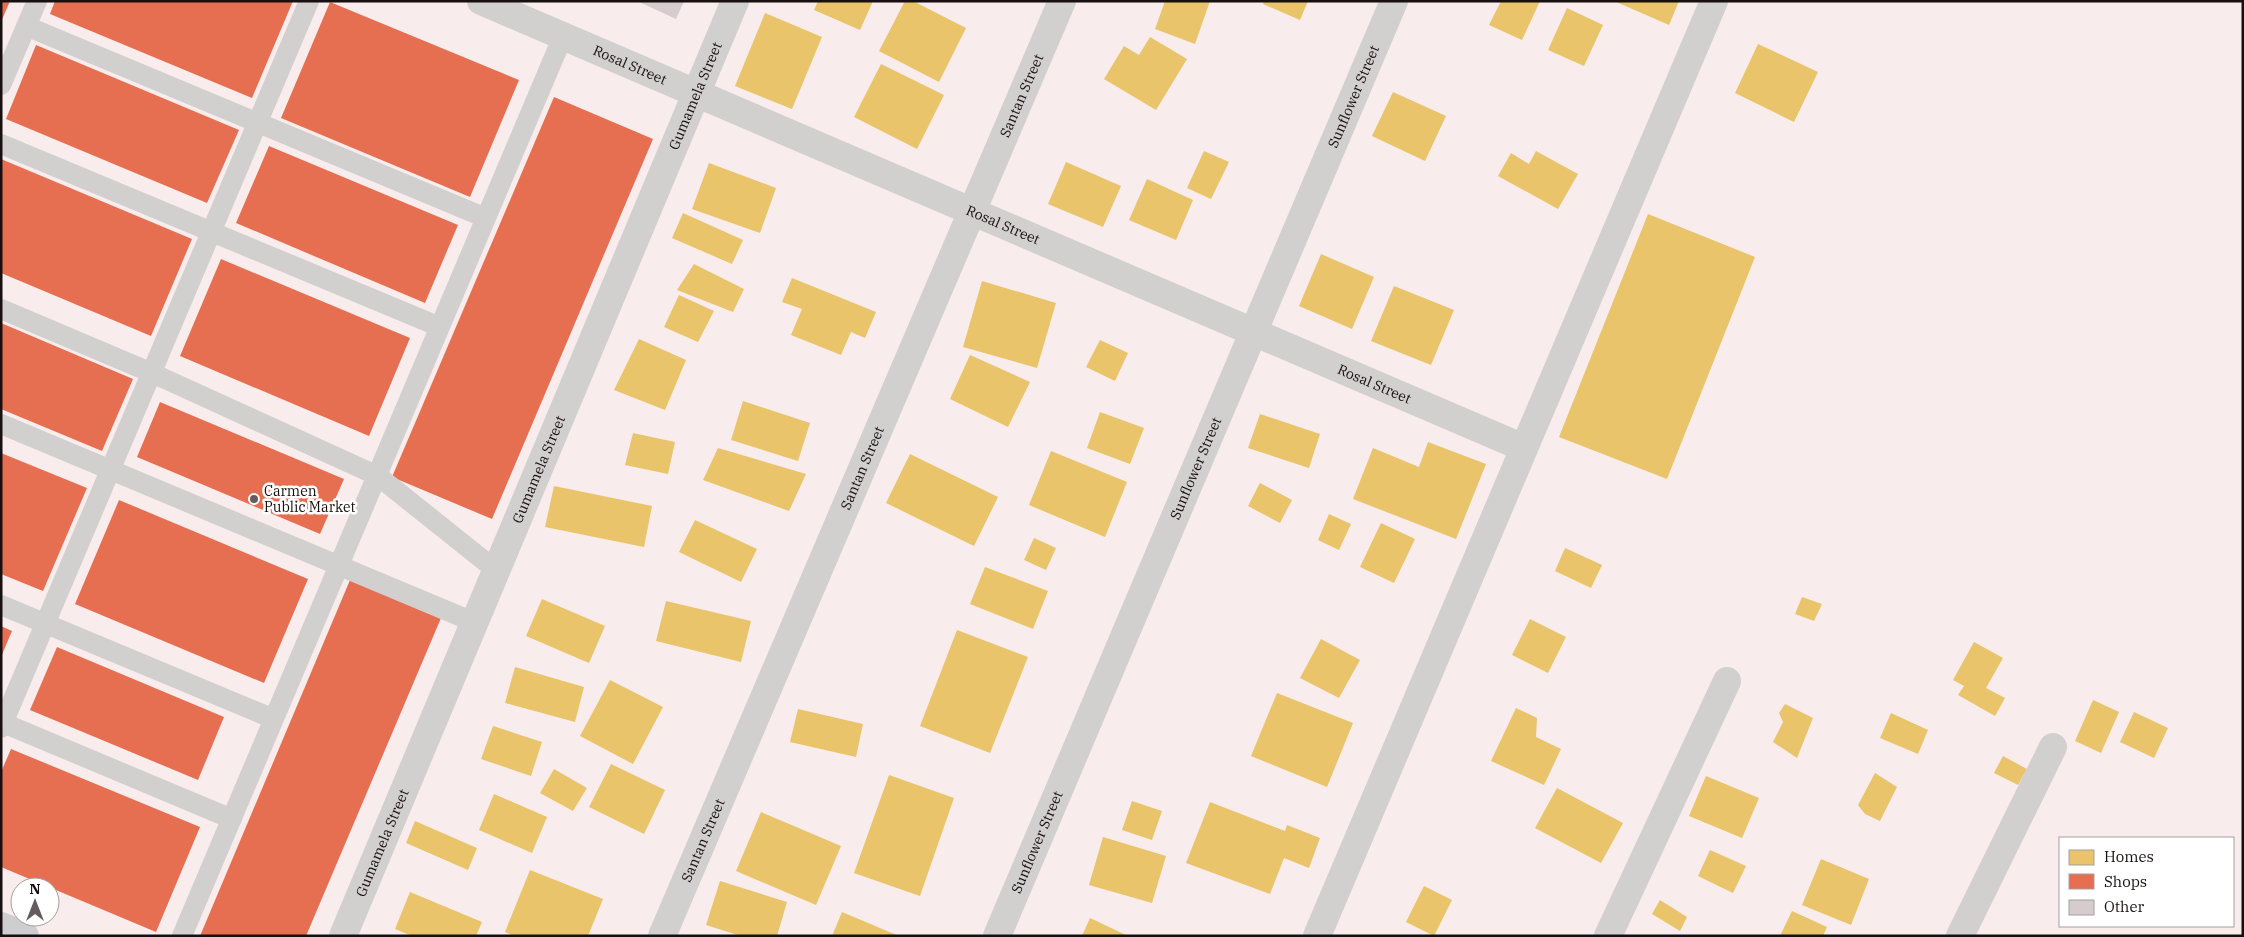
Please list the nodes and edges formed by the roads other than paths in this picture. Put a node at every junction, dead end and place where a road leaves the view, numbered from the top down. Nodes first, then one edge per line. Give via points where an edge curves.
1 (37, 1) edge
2 (309, 1) edge
3 (481, 1) edge
4 (735, 1) edge
5 (1062, 1) edge
6 (1394, 1) edge
7 (1714, 1) edge
8 (26, 26) junction
9 (563, 36) junction
10 (1, 85) edge
11 (698, 94) junction
12 (258, 123) junction
13 (1, 144) edge
14 (972, 211) junction
15 (486, 218) junction
16 (212, 232) junction
17 (1, 309) edge
18 (440, 327) junction
19 (1252, 332) junction
20 (152, 373) junction
21 (1, 424) edge
22 (1524, 448) junction
23 (111, 470) junction
24 (378, 476) junction
25 (339, 566) junction
26 (497, 571) junction
27 (1, 604) edge
28 (46, 623) junction
29 (476, 623) junction
30 (1727, 681) dead end
31 (274, 719) junction
32 (2, 724) edge
33 (2053, 747) dead end
34 (232, 819) junction
35 (1, 926) edge
36 (25, 936) edge
37 (182, 936) edge
38 (342, 936) edge
39 (662, 936) edge
40 (997, 936) edge
41 (1317, 936) edge
42 (1608, 936) edge
43 (1960, 936) edge

1 - 8 lane
2 - 12 lane
3 - 9 street, Rosal Street
4 - 11 street, Gumamela Street
5 - 14 street, Santan Street
6 - 19 street, Sunflower Street
7 - 22 street
8 - 10 lane
8 - 12 lane
9 - 11 street, Rosal Street
9 - 15 lane
11 - 14 street, Rosal Street
11 - 26 street, Gumamela Street
12 - 15 lane
12 - 16 lane
13 - 16 lane
14 - 19 street, Rosal Street
14 - 39 street, Santan Street
15 - 18 lane
16 - 18 lane
16 - 20 lane
17 - 20 lane
18 - 24 lane
19 - 22 street, Rosal Street
19 - 40 street, Sunflower Street
20 - 23 lane
20 - 24 lane
21 - 23 lane
22 - 41 street
23 - 25 lane
23 - 28 lane
24 - 25 lane
24 - 26 lane
25 - 29 lane
25 - 31 lane
26 - 29 street, Gumamela Street
27 - 28 lane
28 - 31 lane
28 - 32 lane
29 - 38 street, Gumamela Street
30 - 42 street
31 - 34 lane
32 - 34 lane
33 - 43 street
34 - 37 lane
35 - 36 street

